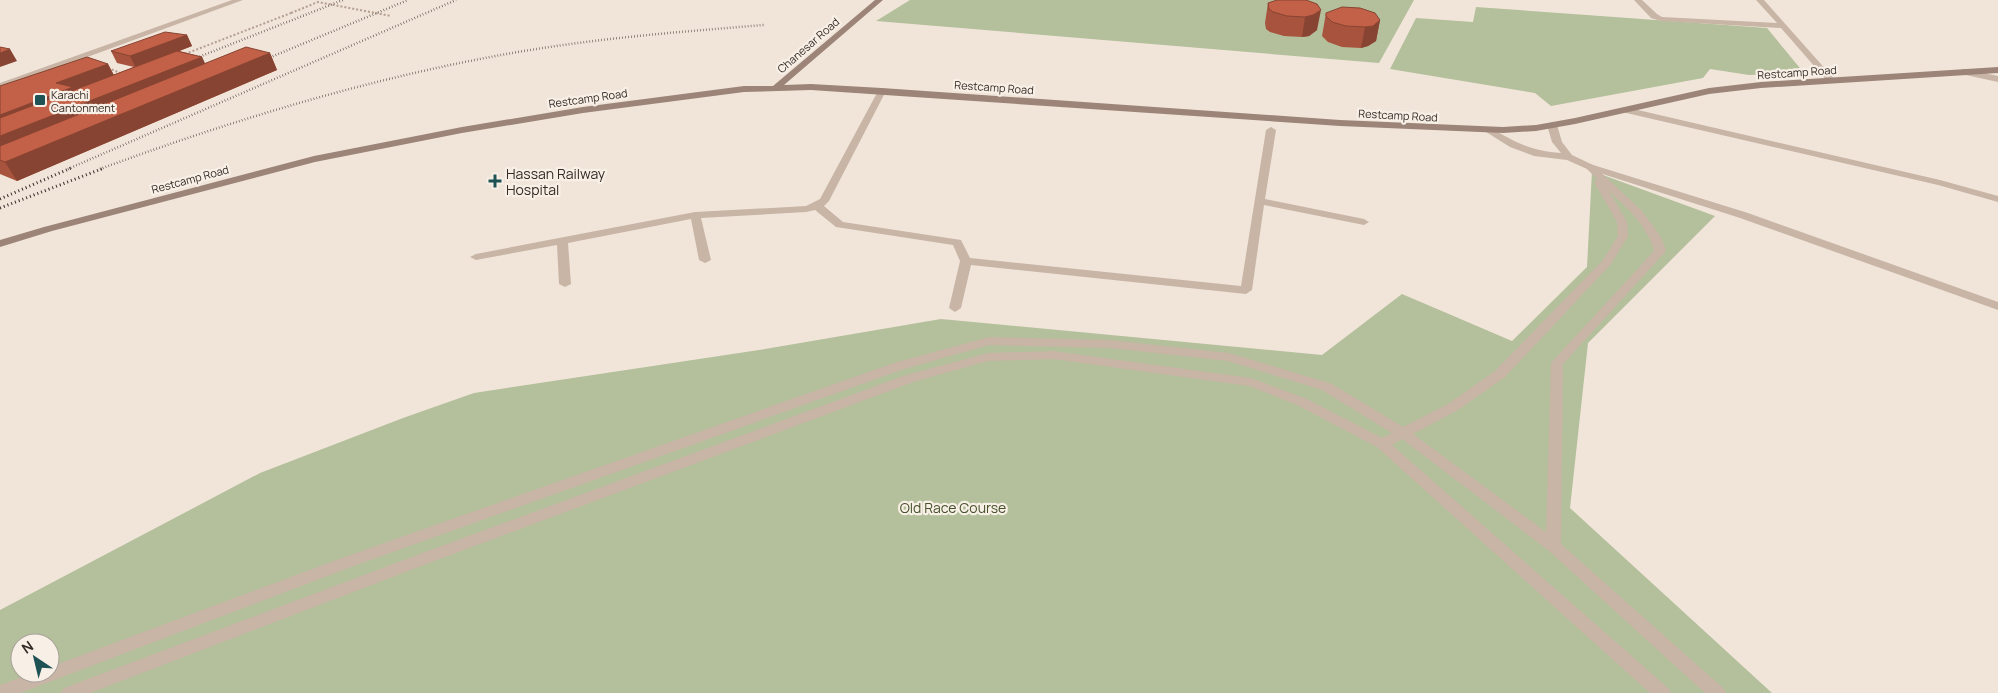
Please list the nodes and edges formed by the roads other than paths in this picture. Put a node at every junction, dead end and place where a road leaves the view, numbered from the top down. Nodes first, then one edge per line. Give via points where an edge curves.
1 (239, 0) edge
2 (879, 0) edge
3 (1638, 0) edge
4 (1760, 0) edge
5 (1783, 26) junction
6 (1998, 70) edge
7 (1964, 72) junction
8 (1998, 80) edge
9 (1832, 81) junction
10 (0, 86) edge
11 (775, 88) junction
12 (882, 91) junction
13 (1625, 110) junction
14 (1552, 125) junction
15 (1270, 130) dead end
16 (1488, 130) junction
17 (1568, 157) junction
18 (1590, 167) junction
19 (1998, 199) edge
20 (1260, 201) junction
21 (817, 206) junction
22 (695, 215) junction
23 (1364, 222) dead end
24 (562, 240) junction
25 (0, 244) edge
26 (476, 256) dead end
27 (705, 260) dead end
28 (966, 262) junction
29 (565, 284) dead end
30 (1998, 306) edge
31 (955, 308) dead end
32 (1402, 433) junction
33 (1382, 444) junction
34 (1553, 546) junction
35 (0, 693) edge
36 (70, 693) edge
37 (1662, 693) edge
38 (1717, 693) edge

1 - 10 street
2 - 11 street, Chanesar Road
3 - 5 street via 1661,19
4 - 5 street
5 - 9 street
6 - 7 street, Restcamp Road
7 - 8 street
7 - 9 street, Restcamp Road
9 - 13 street, Restcamp Road via 1709,92
11 - 12 street, Restcamp Road
11 - 25 street, Restcamp Road via 744,89 583,110 314,159
12 - 16 street, Restcamp Road
12 - 21 street via 824,201
13 - 14 street, Restcamp Road
13 - 19 street
14 - 16 street, Restcamp Road
14 - 17 street via 1557,142
15 - 20 street
16 - 17 street via 1512,145 1537,154
17 - 18 street
18 - 30 street via 1648,184
18 - 32 street via 1622,222 1624,236 1607,262 1500,374 1453,408
18 - 34 street via 1638,213 1656,237 1660,251 1558,363
20 - 23 street
20 - 28 street via 1246,290
21 - 22 street
21 - 28 street via 840,225 957,242
22 - 24 street
22 - 27 street
24 - 26 street
24 - 29 street
28 - 31 street
32 - 33 street
32 - 34 street
32 - 35 street via 1327,387 1229,357 1110,344 989,341 880,372 345,563
33 - 36 street via 1302,402 1251,382 1054,354 988,357 908,379 423,558
33 - 37 street
34 - 38 street

